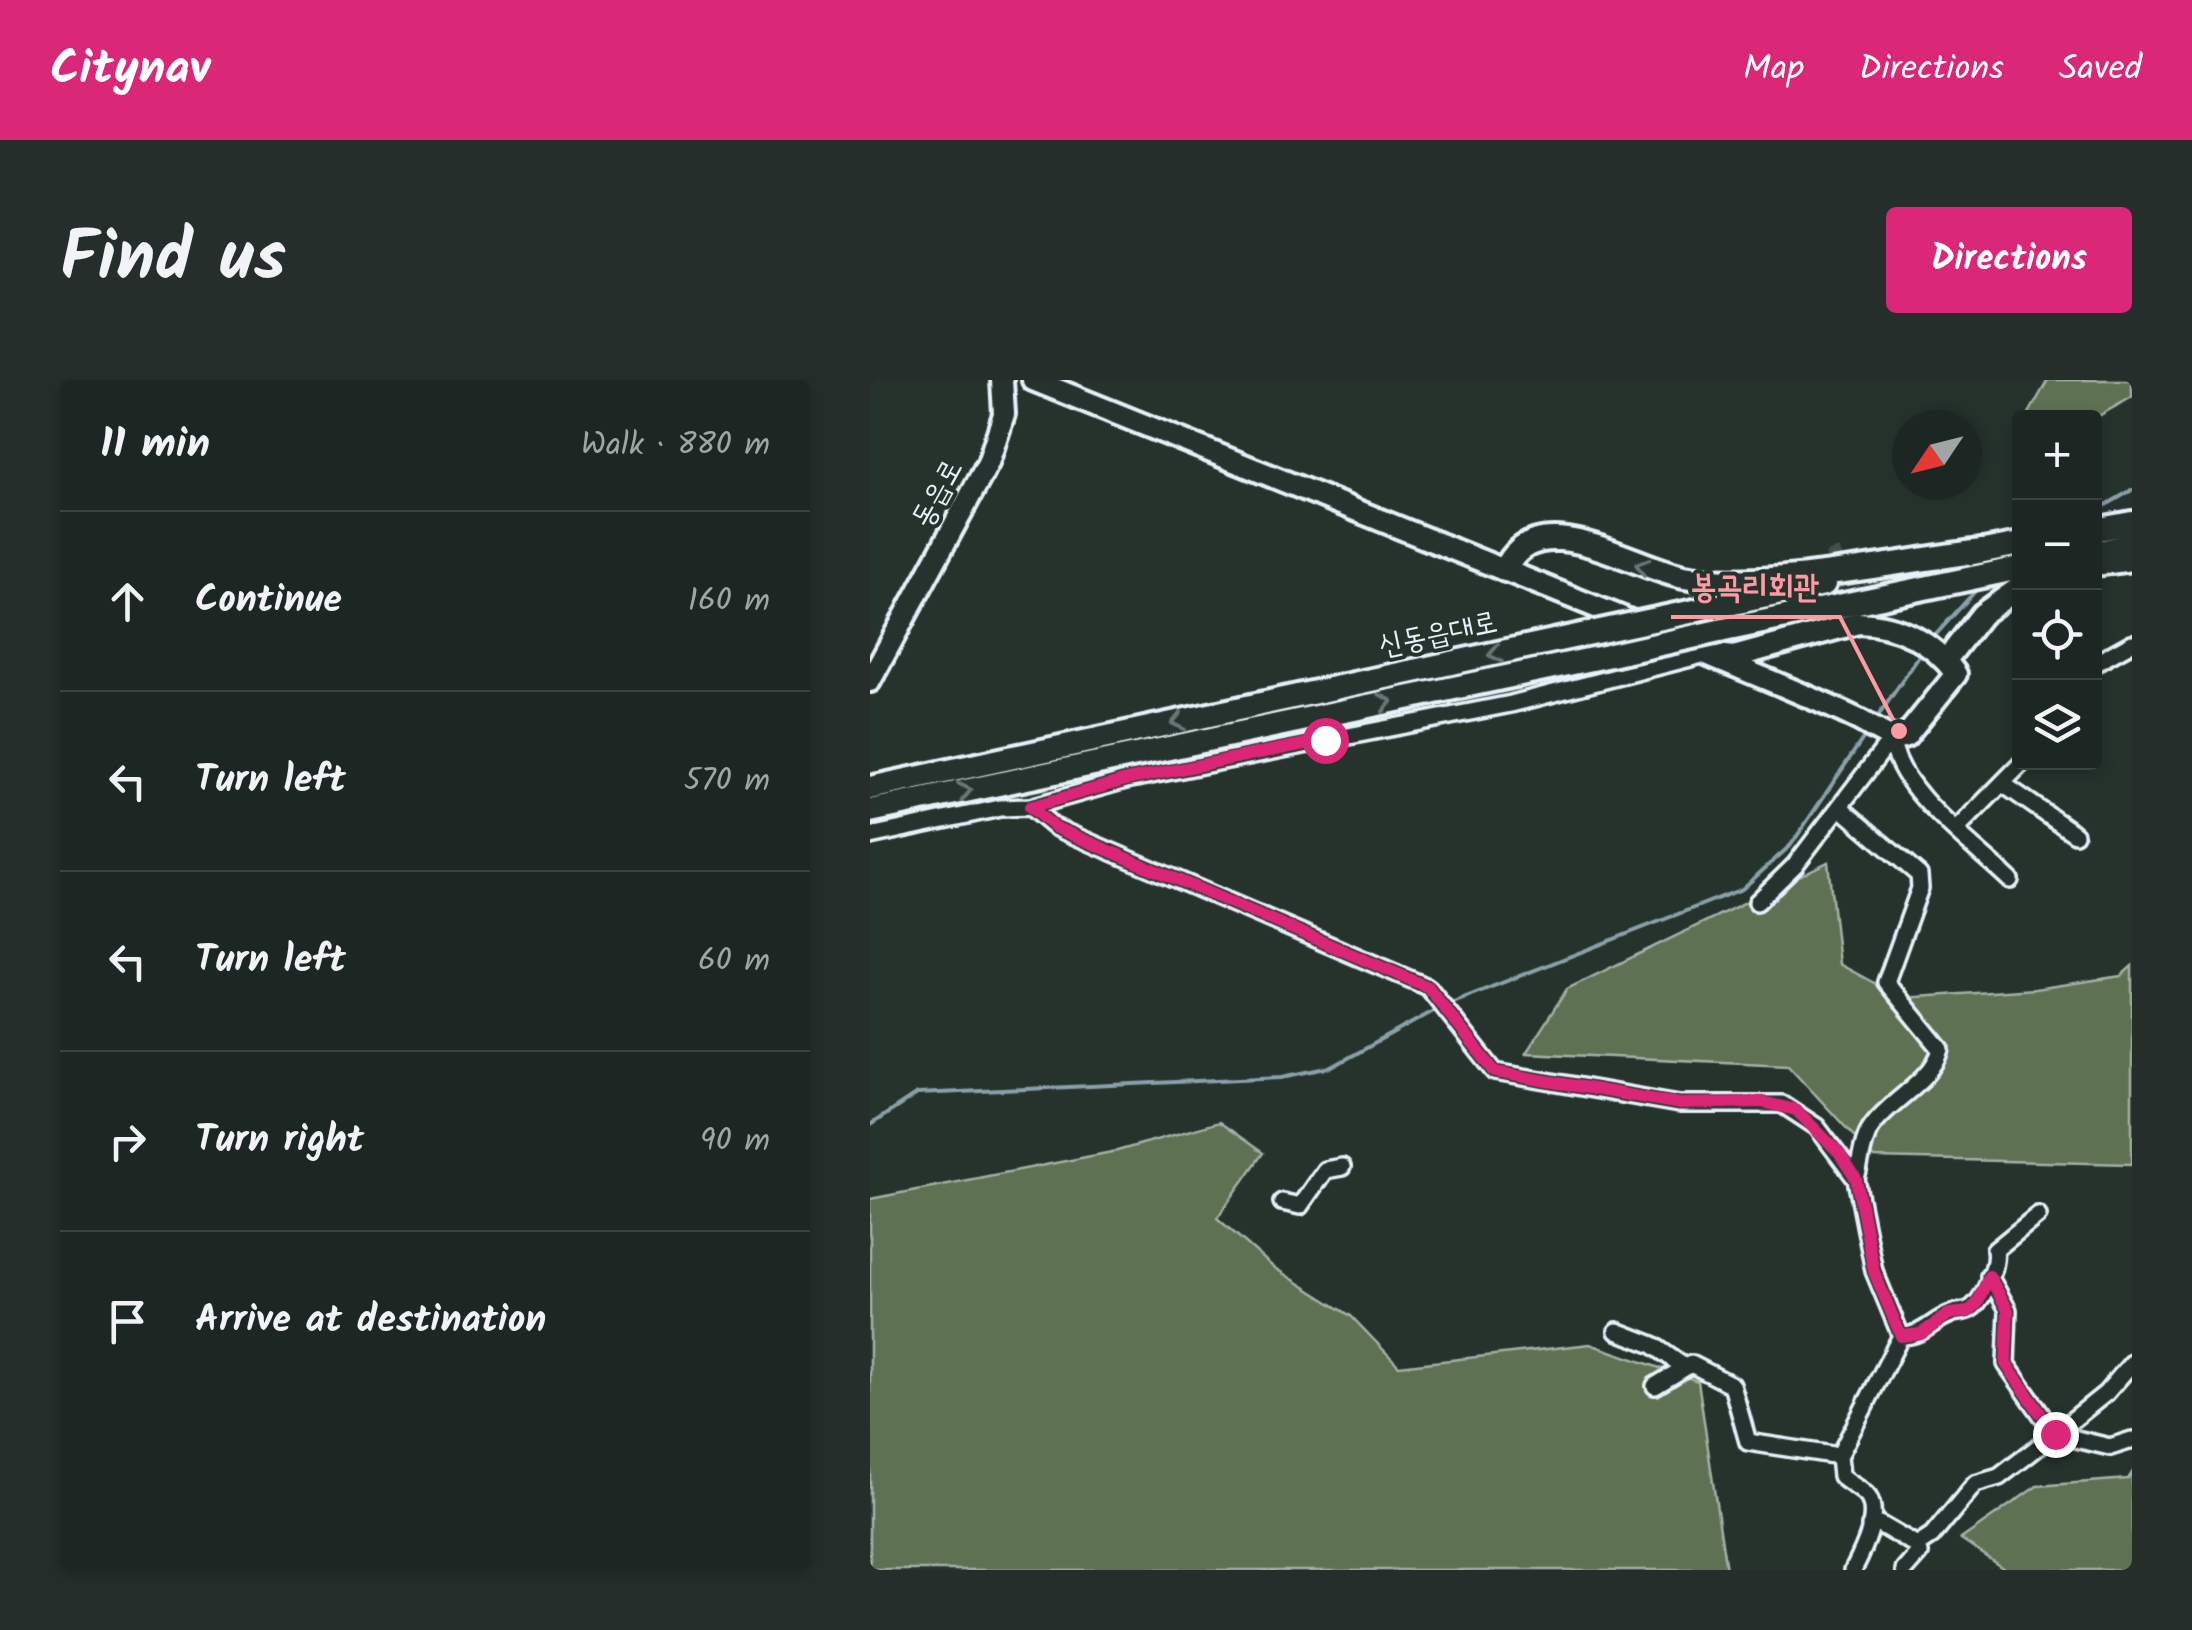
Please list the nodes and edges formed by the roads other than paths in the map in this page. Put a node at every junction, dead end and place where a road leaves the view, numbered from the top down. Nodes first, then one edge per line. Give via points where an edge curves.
1 (1002, 380) edge
2 (1033, 380) edge
3 (2132, 523) edge
4 (2102, 529) edge
5 (2012, 545) edge
6 (2132, 546) edge
7 (1982, 551) junction
8 (2102, 552) edge
9 (2132, 560) edge
10 (2102, 564) edge
11 (1505, 570) junction
12 (2012, 570) edge
13 (2015, 590) edge
14 (2132, 643) edge
15 (1706, 654) junction
16 (1943, 655) junction
17 (2102, 660) edge
18 (870, 681) edge
19 (1889, 736) junction
20 (2016, 770) edge
21 (2003, 784) junction
22 (870, 788) edge
23 (1030, 807) junction
24 (1842, 808) junction
25 (870, 811) edge
26 (1958, 829) junction
27 (2075, 834) dead end
28 (870, 836) edge
29 (2010, 880) dead end
30 (1757, 902) dead end
31 (1342, 1166) dead end
32 (1856, 1179) junction
33 (1282, 1202) dead end
34 (2038, 1214) dead end
35 (1989, 1276) junction
36 (1617, 1331) dead end
37 (1901, 1336) junction
38 (2132, 1364) edge
39 (1683, 1366) junction
40 (1656, 1386) dead end
41 (2055, 1434) junction
42 (2132, 1440) edge
43 (1839, 1456) junction
44 (1870, 1526) junction
45 (1916, 1546) junction
46 (1853, 1570) edge
47 (1906, 1570) edge

1 - 18 street, 동읍로 via 1004,414 988,464
2 - 11 street
3 - 4 main road
5 - 7 main road, 신동읍대로
6 - 8 main road
7 -> 11 main road via 1734,580 1657,571 1558,536 1521,548
7 -> 22 main road, 신동읍대로, bridge
9 - 10 street
11 - 15 street
25 -> 12 main road, 신동읍대로, bridge
13 - 16 street
14 - 17 street
15 - 16 street via 1734,657 1857,614
15 - 19 street
15 - 23 street via 1511,704 1126,780
16 - 19 street via 1956,674 1950,684 1906,736
19 - 24 street
19 - 26 street via 1903,772
20 - 21 street
21 - 26 street
21 - 27 street
23 - 28 street
23 - 32 street via 1054,827 1428,987 1495,1072 1680,1104 1782,1104 1817,1128
24 - 30 street
24 - 32 street via 1919,875 1886,982 1940,1049 1927,1072 1868,1132
26 - 29 street
31 - 33 street via 1325,1170 1300,1206
32 - 37 street via 1874,1272
34 - 35 street via 1995,1250 1998,1261
35 - 37 street via 1968,1312
35 - 41 street via 2008,1310 2006,1364
36 - 39 street
37 - 43 street
38 - 41 street
39 - 40 street
39 - 43 street via 1732,1386 1748,1442
41 - 42 street via 2110,1447
41 - 45 street via 1999,1477 1975,1484
43 - 44 street via 1841,1476 1870,1500
44 - 45 street via 1879,1524
44 - 46 street
45 - 47 street via 1920,1552

